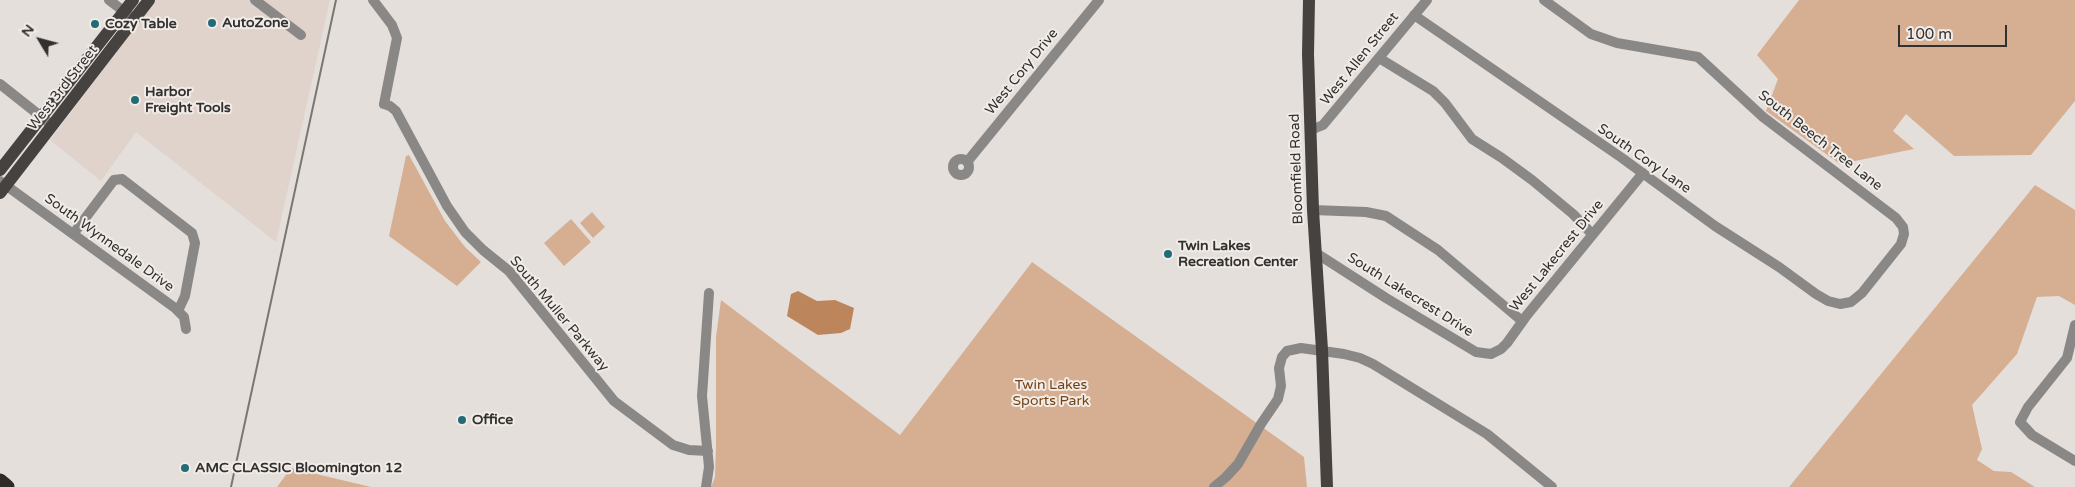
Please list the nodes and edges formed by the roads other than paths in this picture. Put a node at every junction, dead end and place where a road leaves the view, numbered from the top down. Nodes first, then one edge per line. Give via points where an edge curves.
1 (109, 0) edge
2 (134, 0) edge
3 (149, 0) edge
4 (255, 0) edge
5 (373, 0) edge
6 (1099, 0) edge
7 (1309, 0) edge
8 (1427, 0) edge
9 (1544, 0) edge
10 (129, 16) junction
11 (1414, 16) junction
12 (301, 35) dead end
13 (1379, 58) junction
14 (0, 84) edge
15 (48, 122) junction
16 (1311, 130) junction
17 (967, 162) dead end
18 (0, 170) edge
19 (1643, 173) junction
20 (2, 187) edge
21 (1313, 210) junction
22 (74, 233) junction
23 (1592, 234) junction
24 (1316, 253) junction
25 (709, 293) dead end
26 (1862, 293) joint
27 (178, 311) junction
28 (1522, 321) junction
29 (2075, 325) edge
30 (186, 329) dead end
31 (1322, 350) junction
32 (1491, 354) joint
33 (2071, 360) edge
34 (708, 451) junction
35 (2075, 461) edge
36 (0, 480) edge
37 (7, 487) edge
38 (706, 487) edge
39 (1214, 487) edge
40 (1327, 487) edge
41 (1552, 487) edge

1 - 10 street
2 - 10 main road, West 3rd Street
3 - 10 main road, West 3rd Street
4 - 12 street
5 - 34 street, South Muller Parkway via 392,25 397,38 384,104 396,111 447,206 465,232 509,271 619,405 674,445
6 - 17 street, West Cory Drive
7 - 16 main road, Bloomfield Road
8 - 11 street, West Allen Street
9 - 26 street, South Beech Tree Lane via 1591,34 1618,43 1698,57 1763,118 1896,218 1903,227 1901,244
10 - 15 main road, West 3rd Street
11 - 13 street, West Allen Street
11 - 19 street, South Cory Lane
13 - 16 street, West Allen Street via 1324,125
13 - 23 street via 1433,91 1472,139 1532,180
14 - 15 street
15 - 18 main road, West 3rd Street
15 - 20 main road, West 3rd Street
16 - 21 main road, Bloomfield Road
19 - 23 street, West Lakecrest Drive
19 - 26 street, South Cory Lane via 1823,298 1840,304 1851,302
20 - 22 street, South Wynnedale Drive
21 - 24 main road, Bloomfield Road
21 - 28 street via 1386,216 1438,250
22 - 27 street, South Wynnedale Drive
22 - 27 street via 114,180 122,179 192,233 195,243 185,296
23 - 28 street, West Lakecrest Drive
24 - 31 main road, Bloomfield Road
24 - 32 street, South Lakecrest Drive via 1476,352
25 - 34 street via 702,396
27 - 30 street, South Wynnedale Drive via 184,317
28 - 32 street, West Lakecrest Drive via 1501,349
29 - 33 street
31 - 39 street via 1296,348 1284,354 1279,365 1281,386 1278,399 1238,464
31 - 40 main road, Bloomfield Road
31 - 41 street via 1373,364 1487,434
33 - 35 street via 2028,407 2020,422 2032,435
34 - 38 street
36 - 37 highway

